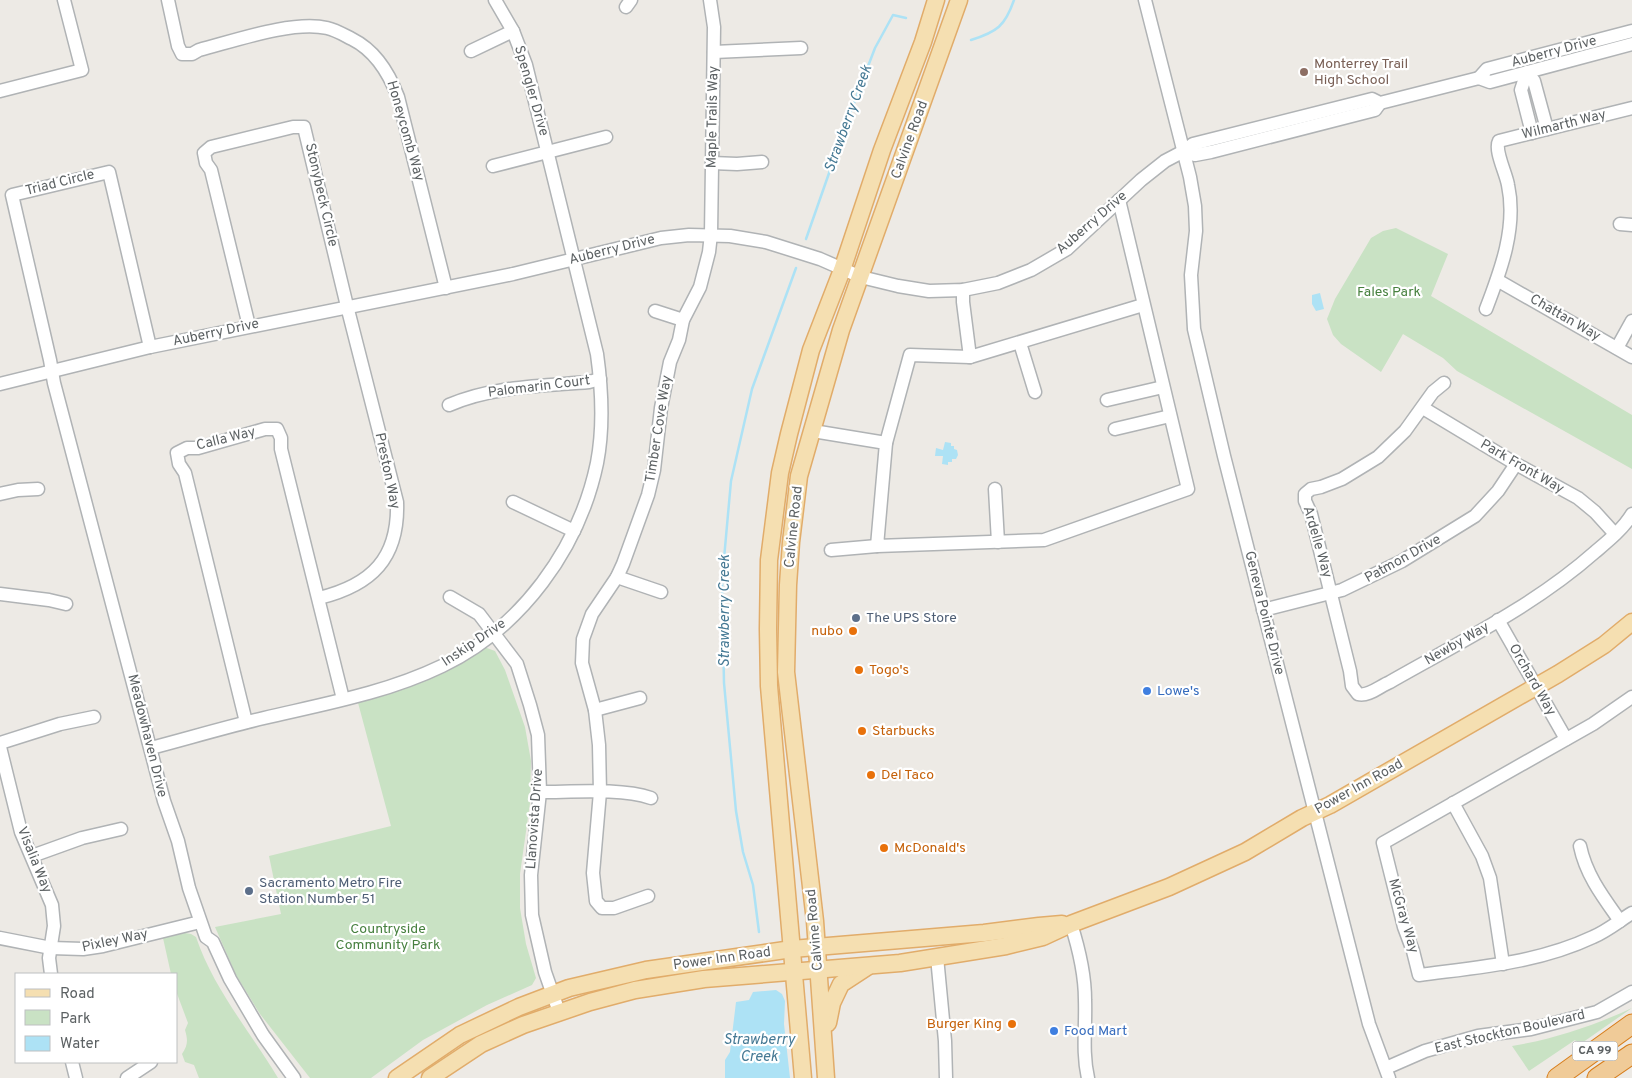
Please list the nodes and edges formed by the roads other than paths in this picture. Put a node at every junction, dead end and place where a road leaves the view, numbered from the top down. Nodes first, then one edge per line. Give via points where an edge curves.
1 (64, 0) edge
2 (168, 0) edge
3 (495, 0) edge
4 (710, 0) edge
5 (936, 0) edge
6 (959, 0) edge
7 (1145, 0) edge
8 (513, 31) junction
9 (1632, 31) edge
10 (1632, 44) edge
11 (801, 48) dead end
12 (471, 50) dead end
13 (714, 52) junction
14 (1527, 72) junction
15 (1479, 78) junction
16 (0, 91) edge
17 (1632, 108) edge
18 (1547, 130) junction
19 (1532, 133) junction
20 (606, 137) dead end
21 (548, 151) junction
22 (1184, 152) junction
23 (762, 162) dead end
24 (712, 163) junction
25 (493, 166) dead end
26 (1119, 200) junction
27 (711, 234) junction
28 (574, 259) junction
29 (842, 270) junction
30 (861, 277) junction
31 (1497, 280) junction
32 (446, 288) junction
33 (963, 290) junction
34 (1143, 304) junction
35 (347, 306) junction
36 (1486, 309) dead end
37 (655, 311) dead end
38 (683, 320) junction
39 (1632, 321) edge
40 (249, 326) junction
41 (1020, 343) junction
42 (150, 347) junction
43 (1617, 348) junction
44 (970, 357) junction
45 (1632, 357) edge
46 (52, 372) junction
47 (600, 379) junction
48 (1444, 383) dead end
49 (0, 384) edge
50 (1163, 387) junction
51 (1035, 392) dead end
52 (1107, 400) dead end
53 (449, 405) dead end
54 (1422, 408) junction
55 (1170, 416) junction
56 (1115, 429) dead end
57 (813, 431) junction
58 (886, 443) junction
59 (1516, 464) junction
60 (38, 489) dead end
61 (995, 489) dead end
62 (0, 494) edge
63 (513, 502) dead end
64 (1632, 514) edge
65 (574, 530) junction
66 (1615, 534) junction
67 (998, 542) junction
68 (877, 546) junction
69 (831, 550) dead end
70 (617, 577) junction
71 (661, 592) dead end
72 (1331, 593) junction
73 (0, 594) edge
74 (450, 597) dead end
75 (319, 598) junction
76 (66, 604) dead end
77 (1263, 610) junction
78 (1498, 620) junction
79 (1632, 622) edge
80 (493, 632) junction
81 (1537, 686) junction
82 (1632, 697) edge
83 (640, 698) dead end
84 (343, 699) junction
85 (595, 710) junction
86 (94, 717) dead end
87 (246, 722) junction
88 (1566, 739) junction
89 (0, 743) edge
90 (0, 747) edge
91 (151, 748) junction
92 (540, 792) junction
93 (600, 792) junction
94 (651, 798) dead end
95 (1453, 803) junction
96 (1315, 812) junction
97 (121, 830) dead end
98 (1580, 846) dead end
99 (32, 856) junction
100 (648, 896) dead end
101 (1632, 913) edge
102 (1620, 921) junction
103 (200, 922) junction
104 (1071, 924) junction
105 (0, 938) edge
106 (816, 947) junction
107 (51, 948) junction
108 (792, 949) junction
109 (937, 957) junction
110 (1503, 964) junction
111 (867, 967) junction
112 (818, 969) junction
113 (794, 971) junction
114 (51, 973) edge
115 (1632, 992) edge
116 (553, 994) junction
117 (559, 1012) junction
118 (1632, 1024) edge
119 (824, 1046) junction
120 (1632, 1054) edge
121 (72, 1063) edge
122 (150, 1063) edge
123 (1388, 1073) edge
124 (76, 1078) edge
125 (127, 1078) edge
126 (294, 1078) edge
127 (397, 1078) edge
128 (430, 1078) edge
129 (803, 1078) edge
130 (826, 1078) edge
131 (946, 1078) edge
132 (1088, 1078) edge
133 (1557, 1078) edge
134 (1597, 1078) edge

1 - 16 street via 82,70
2 - 32 street, Honeycomb Way via 182,54 306,26 337,32 357,42 377,58 398,97
3 - 8 street, Spengler Drive
4 - 13 street, Maple Trails Way
5 - 29 main road, Calvine Road
6 - 30 main road, Calvine Road
7 - 22 street, Geneva Pointe Drive
8 - 12 street, Spengler Drive
8 - 21 street, Spengler Drive via 526,65
9 - 15 street, Auberry Drive via 1487,69
10 - 14 street, Auberry Drive
11 - 13 street
13 - 24 street, Maple Trails Way
14 - 15 street, Auberry Drive via 1490,82
14 - 18 street via 1534,81
14 - 19 street via 1521,90
15 - 22 street, Auberry Drive via 1380,103 1375,110 1237,145 1195,155
17 - 18 street, Wilmarth Way
18 - 19 street, Wilmarth Way
19 - 31 street, Wilmarth Way via 1502,139 1498,143 1509,186 1510,207 1507,247
20 - 21 street
21 - 25 street, Spengler Drive
21 - 28 street, Spengler Drive
22 - 26 street, Auberry Drive via 1165,160
22 - 77 street, Geneva Pointe Drive via 1195,206 1191,275 1194,329
23 - 24 street
24 - 27 street, Maple Trails Way
26 - 33 street, Auberry Drive via 1067,249 1038,266 998,283
26 - 34 street
27 - 28 street, Auberry Drive via 661,238
27 - 29 street, Auberry Drive via 754,239 820,259
27 - 38 street, Timber Cove Way via 700,286
28 - 32 street, Auberry Drive
28 - 47 street, Inskip Drive
29 - 30 street, Auberry Drive
29 - 108 main road, Calvine Road via 812,350 789,434 780,474 769,560 769,686
30 - 33 street, Auberry Drive via 930,291
30 - 57 main road, Calvine Road via 841,330
31 - 36 street
31 - 43 street, Chattan Way
32 - 35 street, Auberry Drive
33 - 44 street
34 - 41 street
34 - 50 street
35 - 40 street, Auberry Drive
35 - 40 street, Stonybeck Circle via 304,127 293,127 211,147 204,153
35 - 75 street, Preston Way via 397,502 397,523 388,552 369,576 347,590
37 - 38 street
38 - 70 street, Timber Cove Way via 664,387 648,495
39 - 43 street
40 - 42 street, Auberry Drive
41 - 44 street
41 - 51 street
42 - 46 street, Auberry Drive
42 - 46 street, Triad Circle via 109,172 12,195
43 - 45 street, Chattan Way
44 - 58 street via 910,355
46 - 49 street, Auberry Drive
46 - 91 street, Meadowhaven Drive
47 - 53 street, Palomarin Court via 512,388 468,397
47 - 65 street, Inskip Drive via 602,412 596,463
48 - 54 street, Ardelle Way
50 - 52 street
50 - 55 street
54 - 59 street, Park Front Way
54 - 72 street, Ardelle Way via 1396,440 1372,461 1342,479 1306,492 1305,501
55 - 56 street
55 - 67 street via 1188,489 1044,540
57 - 58 street
57 - 106 main road, Calvine Road via 799,476 791,542 786,672
58 - 68 street
59 - 66 street, Park Front Way via 1578,498
59 - 72 street, Patmon Drive via 1491,500 1466,523 1402,561
60 - 62 street
61 - 67 street
63 - 65 street
64 - 66 street, Newby Way
65 - 80 street, Inskip Drive via 542,584 510,619
66 - 78 street, Newby Way via 1554,586
67 - 68 street
68 - 69 street
70 - 71 street
70 - 85 street, Timber Cove Way via 592,614 583,639 582,663
72 - 77 street, Patmon Drive
72 - 78 street, Newby Way via 1352,686 1361,695 1390,682
73 - 76 street
74 - 80 street, Llanovista Drive via 479,614
75 - 84 street, Calla Way
75 - 87 street, Calla Way via 277,429 266,429 177,453 185,473
77 - 96 street, Geneva Pointe Drive
78 - 81 street, Orchard Way
79 - 81 main road, Power Inn Road via 1604,646
80 - 84 street, Inskip Drive via 442,666 397,684
80 - 92 street, Llanovista Drive via 517,664 530,705 538,735
81 - 88 street, Orchard Way
81 - 96 main road, Power Inn Road
82 - 88 street, McGray Way
83 - 85 street
84 - 87 street, Inskip Drive
85 - 93 street, Timber Cove Way
86 - 89 street
87 - 91 street, Inskip Drive
88 - 95 street, McGray Way
90 - 99 street, Visalia Way via 21,832
91 - 103 street, Meadowhaven Drive
92 - 93 street
92 - 116 street, Llanovista Drive via 531,875 532,915
93 - 94 street via 624,792
93 - 100 street, Timber Cove Way via 593,873 596,902 602,908 614,908
95 - 110 street via 1490,878
95 - 110 street, McGray Way via 1383,843 1404,927 1419,975
96 - 104 main road, Power Inn Road via 1245,852 1177,884
96 - 123 street, Geneva Pointe Drive via 1369,1024
97 - 99 street via 82,838
98 - 102 street via 1590,877
99 - 107 street, Visalia Way via 52,905
101 - 102 street, McGray Way
102 - 110 street, McGray Way via 1594,937 1556,952
103 - 107 street, Pixley Way via 83,950
103 - 126 street, Meadowhaven Drive via 263,1035
104 - 106 main road, Power Inn Road
104 - 109 main road, Power Inn Road via 1024,942
104 - 132 street via 1084,975 1084,1061
105 - 107 street, Pixley Way
106 - 108 main road, Power Inn Road
106 - 112 main road, Calvine Road
107 - 114 street, Visalia Way
108 - 113 main road, Calvine Road
108 - 116 main road, Power Inn Road via 646,970
109 - 111 main road, Power Inn Road
109 - 131 street
111 - 112 main road, Power Inn Road
111 - 119 main road via 841,984 832,1003
112 - 113 main road, Power Inn Road
112 - 119 main road, Calvine Road
113 - 117 main road, Power Inn Road via 669,984 635,990
113 - 129 main road, Calvine Road
115 - 123 street, East Stockton Boulevard via 1597,1012 1531,1029 1478,1036 1425,1051
116 - 117 street, Llanovista Drive
116 - 127 main road, Power Inn Road via 460,1035
117 - 128 main road, Power Inn Road via 481,1044
118 - 133 highway, CA 99
119 - 130 main road, Calvine Road
120 - 134 highway, CA 99
121 - 124 street
122 - 125 street

